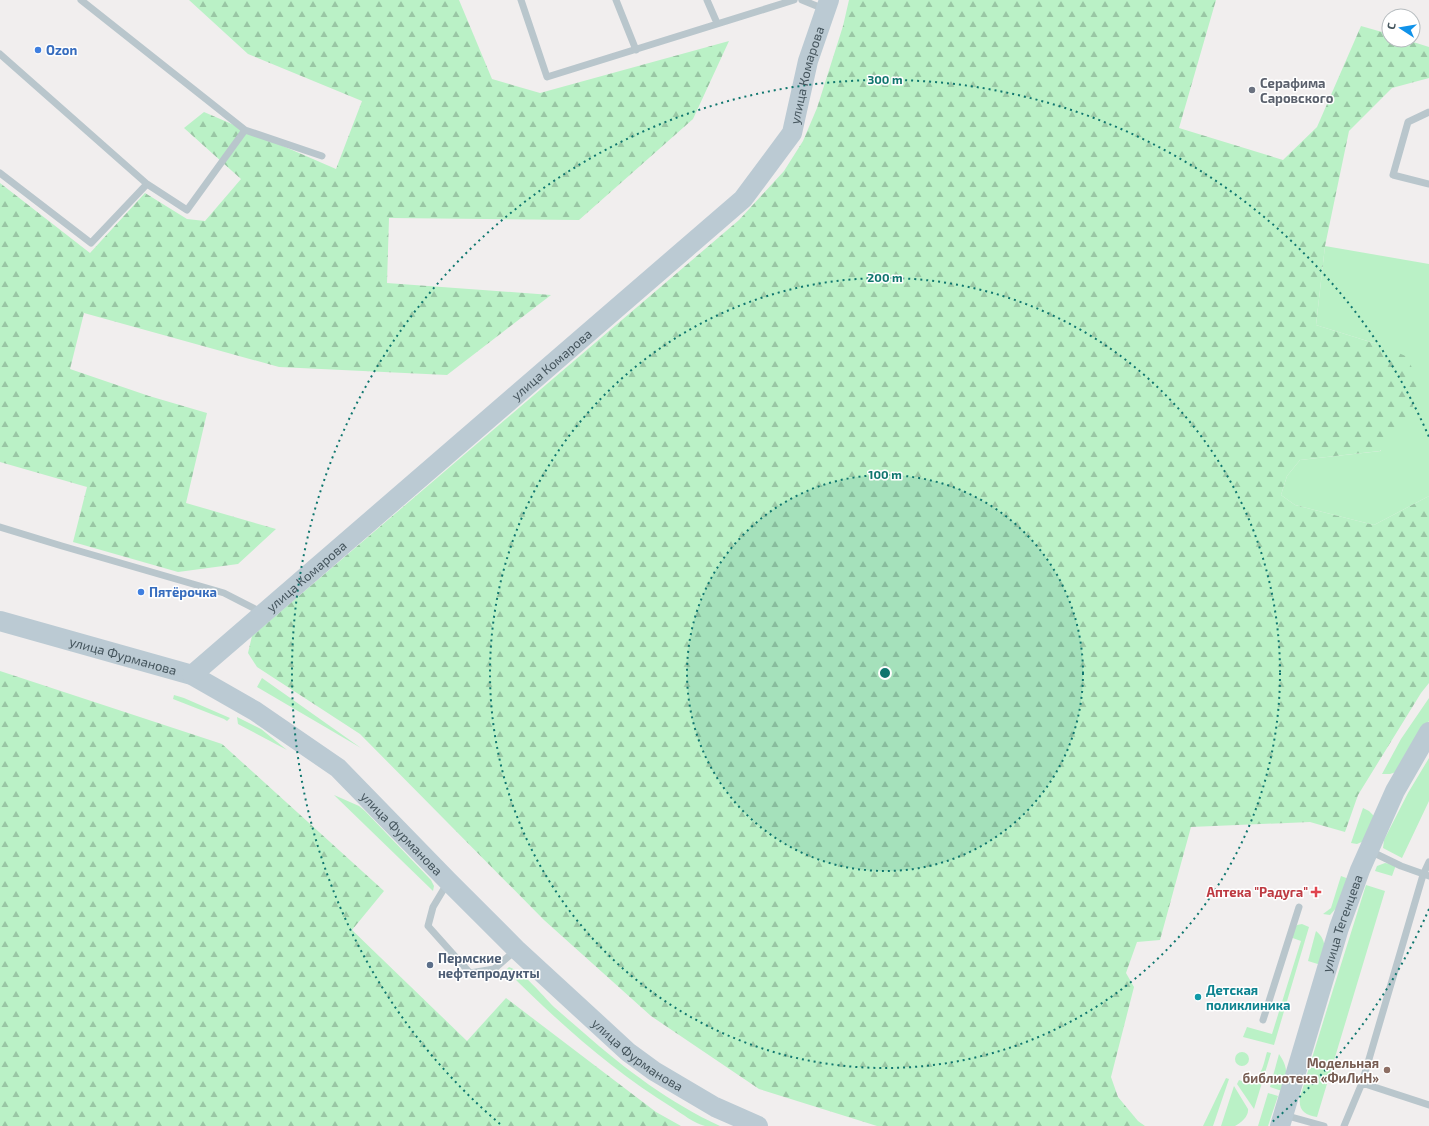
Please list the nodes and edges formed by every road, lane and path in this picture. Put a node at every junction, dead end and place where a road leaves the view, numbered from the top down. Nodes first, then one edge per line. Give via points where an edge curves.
1 (81, 0) edge
2 (521, 0) edge
3 (616, 0) edge
4 (707, 0) edge
5 (794, 0) edge
6 (802, 0) edge
7 (828, 5) edge
8 (717, 23) junction
9 (636, 50) junction
10 (0, 54) edge
11 (1429, 112) edge
12 (245, 130) junction
13 (322, 156) dead end
14 (0, 173) edge
15 (147, 184) junction
16 (1429, 184) edge
17 (0, 527) edge
18 (263, 614) junction
19 (0, 621) edge
20 (192, 675) junction
21 (1429, 732) edge
22 (1368, 850) junction
23 (1429, 862) edge
24 (1426, 876) edge
25 (448, 882) junction
26 (1299, 907) dead end
27 (516, 949) junction
28 (1263, 1020) dead end
29 (1362, 1083) junction
30 (1429, 1104) edge
31 (1282, 1120) edge
32 (758, 1126) edge
33 (1324, 1126) edge
34 (1344, 1126) edge

1 - 12 lane
2 - 9 lane via 547,77
3 - 9 lane
4 - 8 lane
5 - 8 lane
6 - 7 lane
7 - 18 main road, улица Комарова via 808,61 792,133 743,199
8 - 9 lane
10 - 15 lane
11 - 16 lane via 1408,122 1393,175
12 - 13 lane
12 - 15 lane via 188,210
14 - 15 lane via 91,243
17 - 18 lane via 224,593
18 - 20 main road, улица Комарова
19 - 20 main road, улица Фурманова
20 - 25 main road, улица Фурманова via 255,711 338,768
21 - 22 main road, улица Тегенцева via 1395,791
22 - 24 lane
22 - 31 main road, улица Тегенцева via 1339,928
23 - 24 lane
24 - 29 lane
25 - 27 main road, улица Фурманова
25 - 27 lane via 433,907 428,926 470,973 494,969
26 - 28 lane
27 - 32 main road, улица Фурманова via 628,1052 654,1071 715,1107
29 - 30 lane
29 - 34 lane
31 - 33 lane

